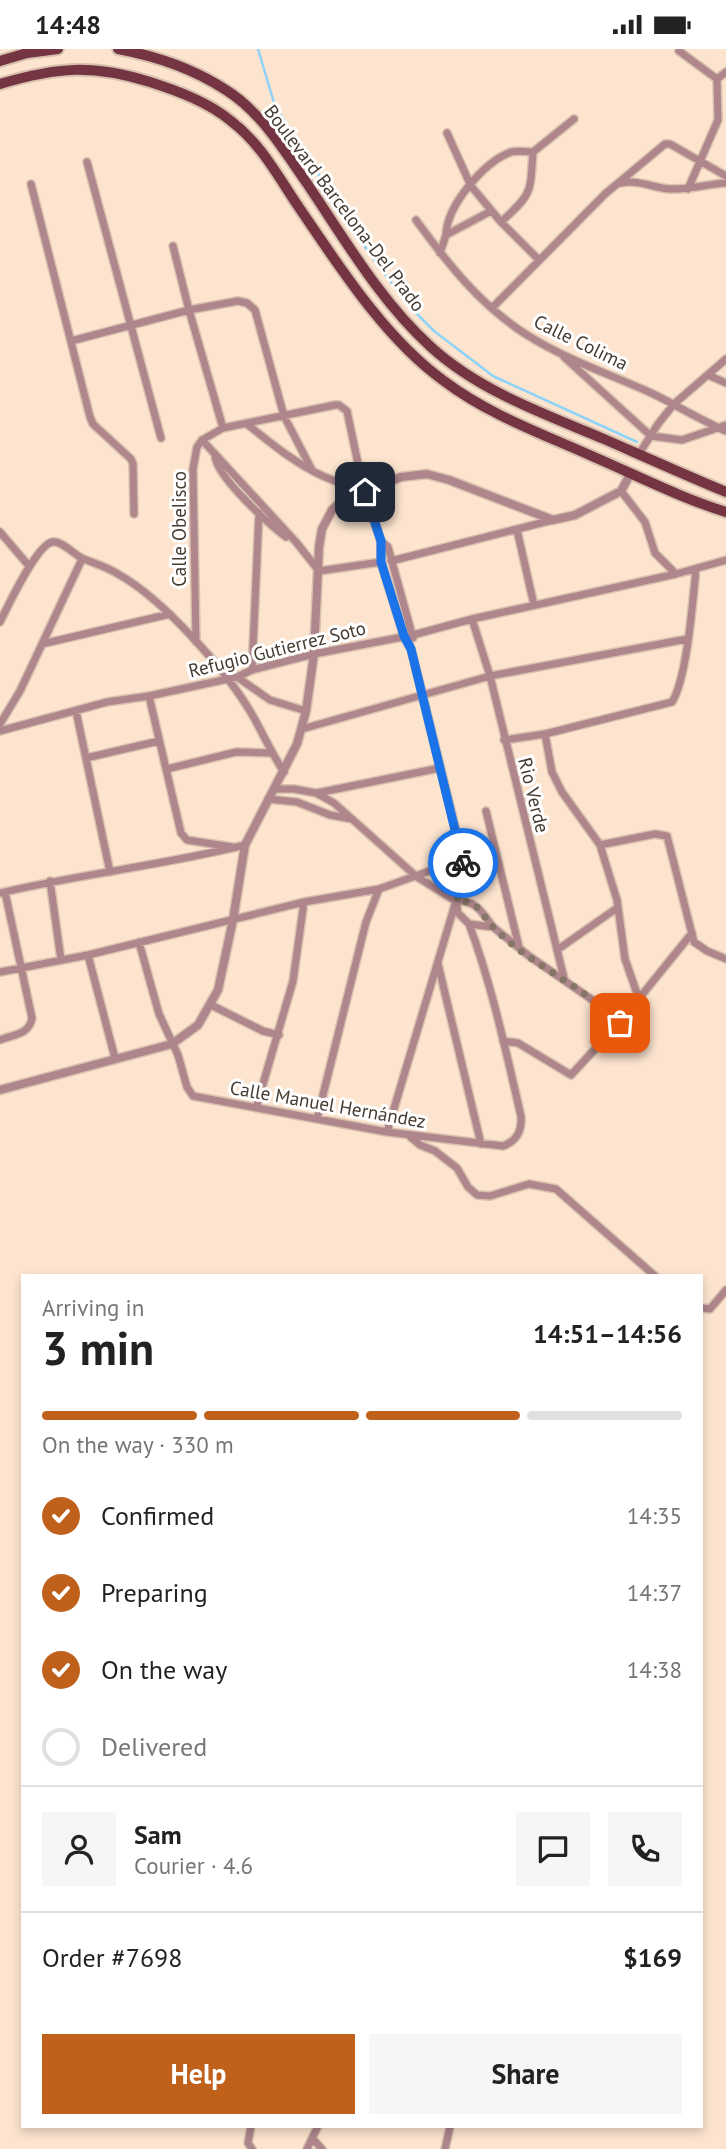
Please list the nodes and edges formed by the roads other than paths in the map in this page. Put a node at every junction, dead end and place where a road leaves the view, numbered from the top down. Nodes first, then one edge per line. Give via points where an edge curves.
1 (58, 49) edge
2 (118, 49) edge
3 (679, 51) dead end
4 (0, 61) edge
5 (726, 72) edge
6 (717, 79) junction
7 (0, 84) edge
8 (574, 119) dead end
9 (718, 120) junction
10 (726, 128) edge
11 (447, 133) dead end
12 (533, 152) junction
13 (88, 162) dead end
14 (701, 163) junction
15 (726, 176) edge
16 (726, 183) edge
17 (31, 184) dead end
18 (617, 184) junction
19 (471, 186) junction
20 (688, 189) junction
21 (491, 211) junction
22 (416, 220) dead end
23 (501, 222) junction
24 (446, 235) junction
25 (173, 246) dead end
26 (440, 253) junction
27 (539, 260) junction
28 (492, 307) junction
29 (189, 310) junction
30 (131, 325) junction
31 (71, 341) junction
32 (557, 351) junction
33 (726, 359) edge
34 (708, 375) junction
35 (726, 383) edge
36 (674, 404) junction
37 (285, 416) junction
38 (247, 424) junction
39 (223, 428) junction
40 (724, 428) edge
41 (651, 436) junction
42 (162, 438) dead end
43 (202, 440) junction
44 (215, 454) junction
45 (639, 454) junction
46 (312, 470) junction
47 (631, 473) junction
48 (364, 487) junction
49 (621, 491) junction
50 (726, 492) edge
51 (726, 512) edge
52 (260, 513) junction
53 (134, 514) dead end
54 (553, 520) junction
55 (517, 530) junction
56 (0, 532) edge
57 (381, 541) junction
58 (296, 543) junction
59 (82, 559) junction
60 (726, 560) edge
61 (391, 561) junction
62 (381, 562) junction
63 (29, 566) junction
64 (696, 569) junction
65 (318, 571) junction
66 (676, 575) junction
67 (534, 605) junction
68 (170, 614) junction
69 (472, 618) junction
70 (0, 622) edge
71 (413, 635) junction
72 (404, 636) junction
73 (687, 639) junction
74 (195, 642) junction
75 (43, 644) junction
76 (411, 649) junction
77 (314, 655) junction
78 (252, 670) junction
79 (490, 676) junction
80 (237, 677) junction
81 (228, 679) junction
82 (421, 695) junction
83 (149, 696) junction
84 (76, 711) junction
85 (306, 711) junction
86 (0, 724) edge
87 (302, 729) junction
88 (0, 731) edge
89 (545, 734) junction
90 (504, 740) junction
91 (159, 741) junction
92 (272, 753) junction
93 (86, 758) junction
94 (440, 768) junction
95 (167, 769) junction
96 (284, 772) junction
97 (274, 789) junction
98 (316, 793) junction
99 (268, 799) junction
100 (486, 811) dead end
101 (352, 819) junction
102 (600, 845) junction
103 (241, 846) junction
104 (463, 859) junction
105 (110, 872) junction
106 (417, 877) junction
107 (50, 881) junction
108 (379, 889) junction
109 (3, 893) edge
110 (456, 901) junction
111 (304, 902) junction
112 (617, 908) junction
113 (233, 920) junction
114 (469, 924) junction
115 (493, 927) junction
116 (692, 933) junction
117 (139, 942) junction
118 (519, 948) junction
119 (557, 950) junction
120 (88, 955) junction
121 (726, 958) edge
122 (61, 960) junction
123 (438, 962) junction
124 (21, 968) junction
125 (0, 972) edge
126 (564, 979) junction
127 (639, 999) junction
128 (211, 1005) junction
129 (620, 1023) junction
130 (279, 1035) junction
131 (0, 1040) edge
132 (503, 1041) junction
133 (172, 1044) junction
134 (115, 1058) junction
135 (0, 1090) edge
136 (256, 1108) junction
137 (317, 1119) junction
138 (387, 1132) junction
139 (407, 1135) junction
140 (481, 1144) junction
141 (653, 1274) edge
142 (726, 1290) edge
143 (703, 1308) edge
144 (251, 2128) edge
145 (317, 2128) edge
146 (450, 2128) edge
147 (313, 2139) junction
148 (252, 2149) edge
149 (307, 2149) edge
150 (322, 2149) edge
151 (445, 2149) edge

1 - 4 main road
2 - 45 main road, Boulevard Barcelona-Del Prado via 174,64 208,80 259,117 374,281 431,347 478,381
3 - 6 street
5 - 6 street
6 - 9 street
7 - 47 main road, Boulevard Barcelona-Del Prado via 39,72 99,70 171,89 230,120 271,162 373,311 428,368 505,419
8 - 12 street
9 - 10 street
9 - 14 street
11 - 19 street
12 - 19 street via 514,151 492,162
12 - 23 street via 531,190
13 - 30 street
14 - 15 street
14 - 18 street via 665,144
14 - 20 street
16 - 20 street
17 - 31 street
18 - 20 street via 629,181
18 - 27 street
19 - 21 street
19 - 24 street via 458,199
21 - 23 street
21 - 24 street
22 - 26 street, Calle Colima
23 - 27 street
24 - 26 street
25 - 29 street
26 - 28 street, Calle Colima
27 - 28 street
28 - 32 street, Calle Colima via 527,335
29 - 30 street
29 - 37 street via 238,301 254,310
29 - 39 street
30 - 31 street
30 - 42 street
31 - 53 street via 93,424 133,464
32 - 36 street, Calle Colima
32 - 41 street
33 - 34 street
34 - 35 street
34 - 36 street
36 - 40 street, Calle Colima
36 - 41 street
37 - 38 street
37 - 46 street
37 - 48 street via 343,407
38 - 39 street
38 - 46 street
39 - 43 street
40 - 41 street via 682,440
41 - 45 street
43 - 44 street
43 - 74 street, Calle Obelisco via 193,469
44 - 52 street via 217,466
44 - 58 street
45 - 50 main road, Boulevard Barcelona-Del Prado
46 - 48 street via 337,482
47 - 49 street
47 - 51 main road, Boulevard Barcelona-Del Prado
48 - 54 street via 427,474
48 - 57 street
48 - 65 street via 332,510 323,529
49 - 54 street via 575,515
49 - 66 street via 645,522 655,553
52 - 58 street
52 - 78 street
54 - 55 street
55 - 61 street
55 - 67 street
56 - 63 street
57 - 61 street via 388,547
57 - 62 street
58 - 65 street
59 - 63 street via 51,542
59 - 68 street via 120,575
59 - 75 street
60 - 64 street, Refugio Gutierrez Soto
61 - 71 street
62 - 65 street
62 - 72 street
63 - 70 street
64 - 66 street, Refugio Gutierrez Soto
64 - 73 street
65 - 77 street
66 - 67 street, Refugio Gutierrez Soto
67 - 69 street, Refugio Gutierrez Soto
68 - 74 street
68 - 75 street
69 - 71 street, Refugio Gutierrez Soto
69 - 79 street, Rio Verde
71 - 72 street, Refugio Gutierrez Soto
71 - 76 street
72 - 76 street
72 - 77 street, Refugio Gutierrez Soto
73 - 79 street
73 - 89 street via 675,699 667,705
74 - 81 street
75 - 86 street
76 - 82 street
77 - 78 street, Refugio Gutierrez Soto
77 - 85 street
78 - 80 street, Refugio Gutierrez Soto
79 - 82 street
79 - 90 street, Rio Verde
80 - 81 street, Refugio Gutierrez Soto
80 - 85 street via 270,700
81 - 83 street, Refugio Gutierrez Soto
81 - 92 street
82 - 87 street
82 - 94 street
83 - 84 street, Refugio Gutierrez Soto
83 - 91 street
84 - 88 street, Refugio Gutierrez Soto
84 - 93 street
85 - 87 street
87 - 96 street
89 - 90 street
89 - 102 street via 552,772
90 - 119 street, Rio Verde
91 - 93 street
91 - 95 street
92 - 95 street via 236,753
92 - 96 street
93 - 105 street
94 - 98 street
94 - 104 street
95 - 103 street via 181,833 187,840
96 - 97 street
97 - 98 street
97 - 99 street
98 - 101 street
99 - 101 street via 298,802
99 - 103 street
100 - 118 street
101 - 106 street
102 - 112 street
102 - 116 street via 654,834 667,836
103 - 105 street
103 - 113 street
104 - 106 street
104 - 110 street via 465,885
105 - 107 street
106 - 108 street
106 - 110 street
107 - 109 street
107 - 122 street
108 - 111 street
108 - 137 street via 366,922
109 - 124 street
110 - 114 street via 458,913
110 - 115 street via 480,909
110 - 123 street
111 - 113 street
111 - 130 street via 293,981
112 - 119 street
112 - 127 street via 625,959
113 - 117 street
113 - 128 street
114 - 115 street
114 - 132 street
115 - 118 street
116 - 121 street via 694,942
116 - 127 street
117 - 120 street
117 - 133 street
118 - 126 street
119 - 126 street, Rio Verde
120 - 122 street
120 - 134 street
122 - 124 street
123 - 138 street
123 - 140 street
124 - 125 street
124 - 131 street via 31,1026
126 - 129 street
127 - 129 street
128 - 130 street
128 - 133 street via 198,1025
129 - 132 street via 571,1075 518,1043
130 - 136 street
132 - 140 street, Calle Manuel Hernández via 522,1128 513,1142 503,1146
133 - 134 street
133 - 136 street, Calle Manuel Hernández via 193,1096
134 - 135 street
136 - 137 street, Calle Manuel Hernández
137 - 138 street, Calle Manuel Hernández
138 - 139 street, Calle Manuel Hernández
139 - 140 street, Calle Manuel Hernández
139 - 141 street via 457,1168 477,1195 490,1196 529,1184 556,1189
142 - 143 street via 710,1309
144 - 148 street via 248,2143
145 - 147 street
146 - 151 street
147 - 149 street
147 - 150 street

